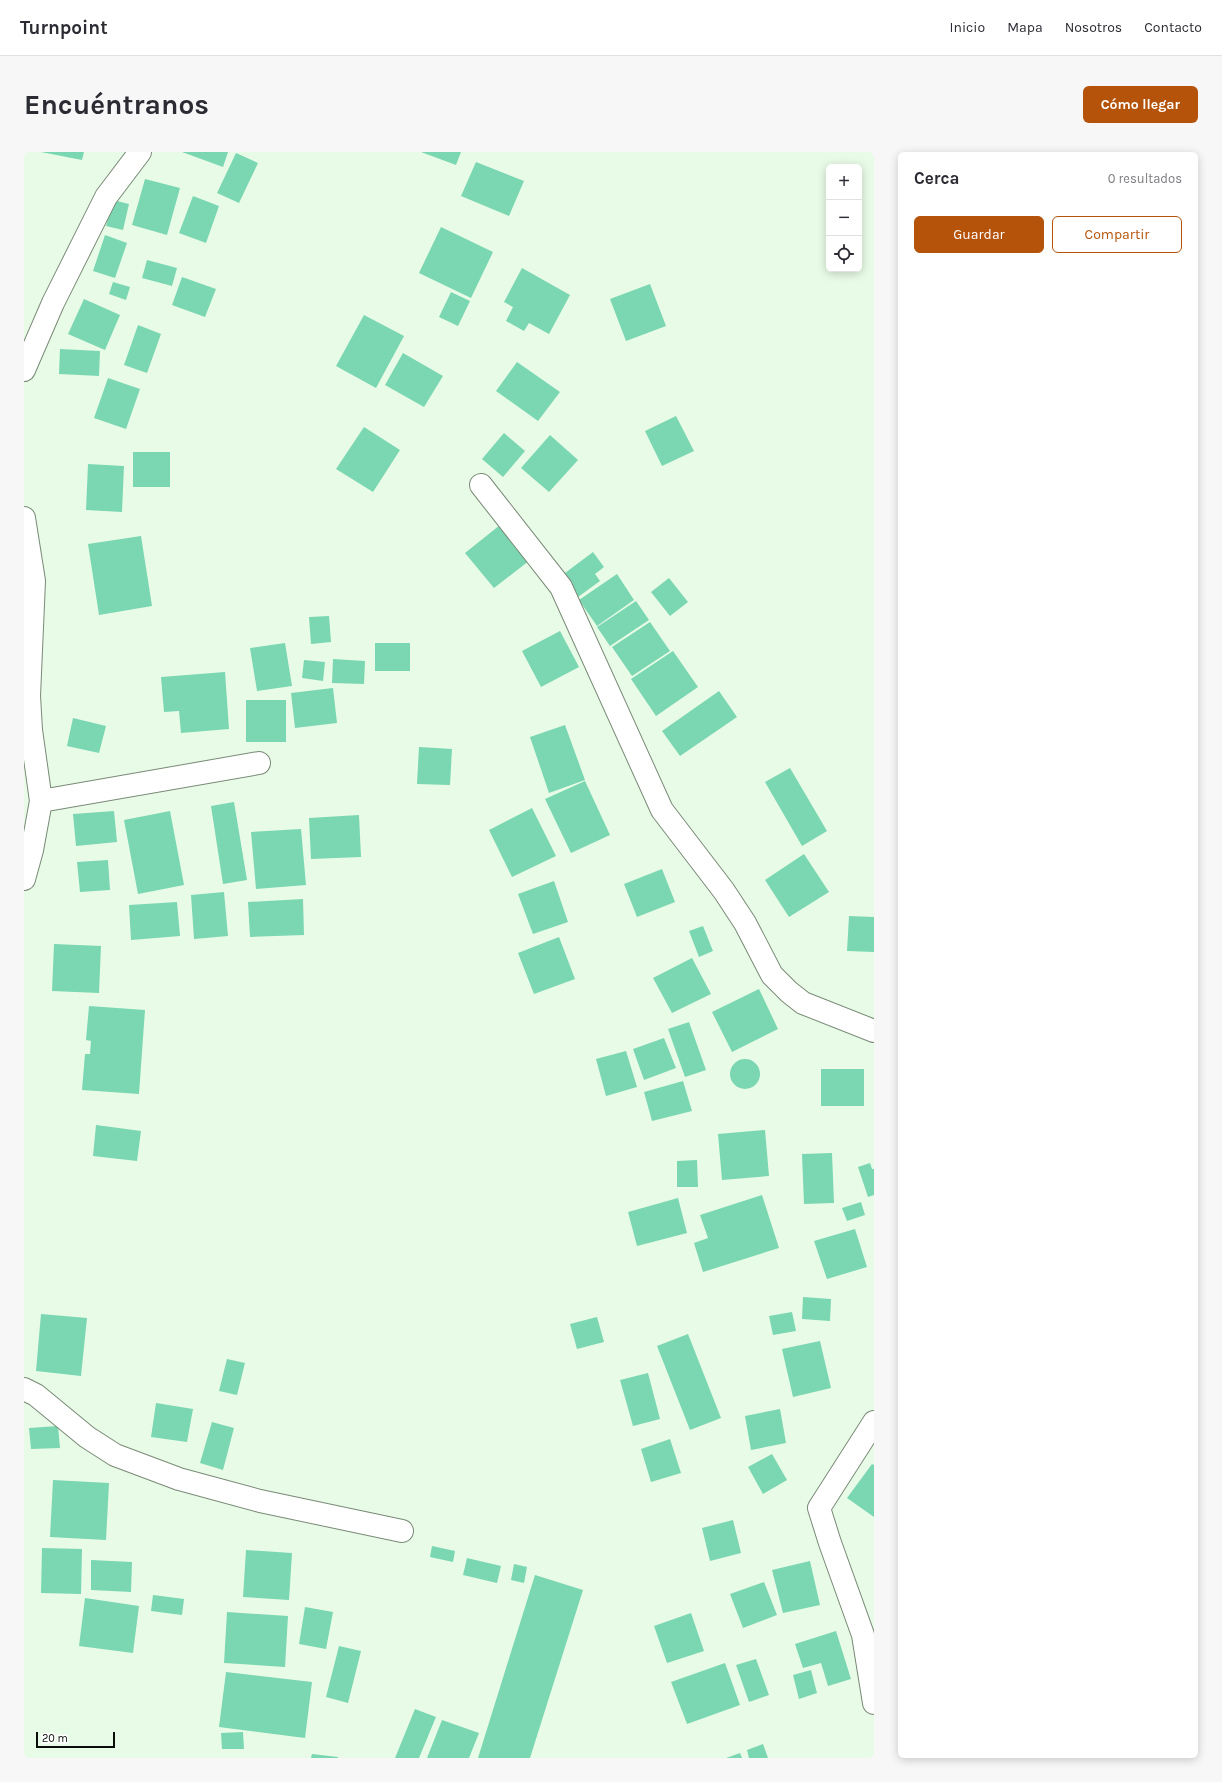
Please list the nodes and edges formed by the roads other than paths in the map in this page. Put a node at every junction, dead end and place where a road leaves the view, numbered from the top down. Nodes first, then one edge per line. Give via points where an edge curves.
1 (140, 152) edge
2 (24, 370) edge
3 (481, 485) dead end
4 (24, 518) edge
5 (259, 763) dead end
6 (41, 801) junction
7 (24, 879) edge
8 (874, 1031) edge
9 (24, 1389) edge
10 (874, 1422) edge
11 (402, 1531) dead end
12 (874, 1703) edge

1 - 2 street via 106,197 53,303
3 - 8 street via 561,587 662,810 724,891 745,923 772,975 803,1003
4 - 6 street via 34,581 29,696
5 - 6 street
6 - 7 street
9 - 11 street via 36,1395 87,1437 115,1455 179,1479 260,1501
10 - 12 street via 819,1508 863,1635

